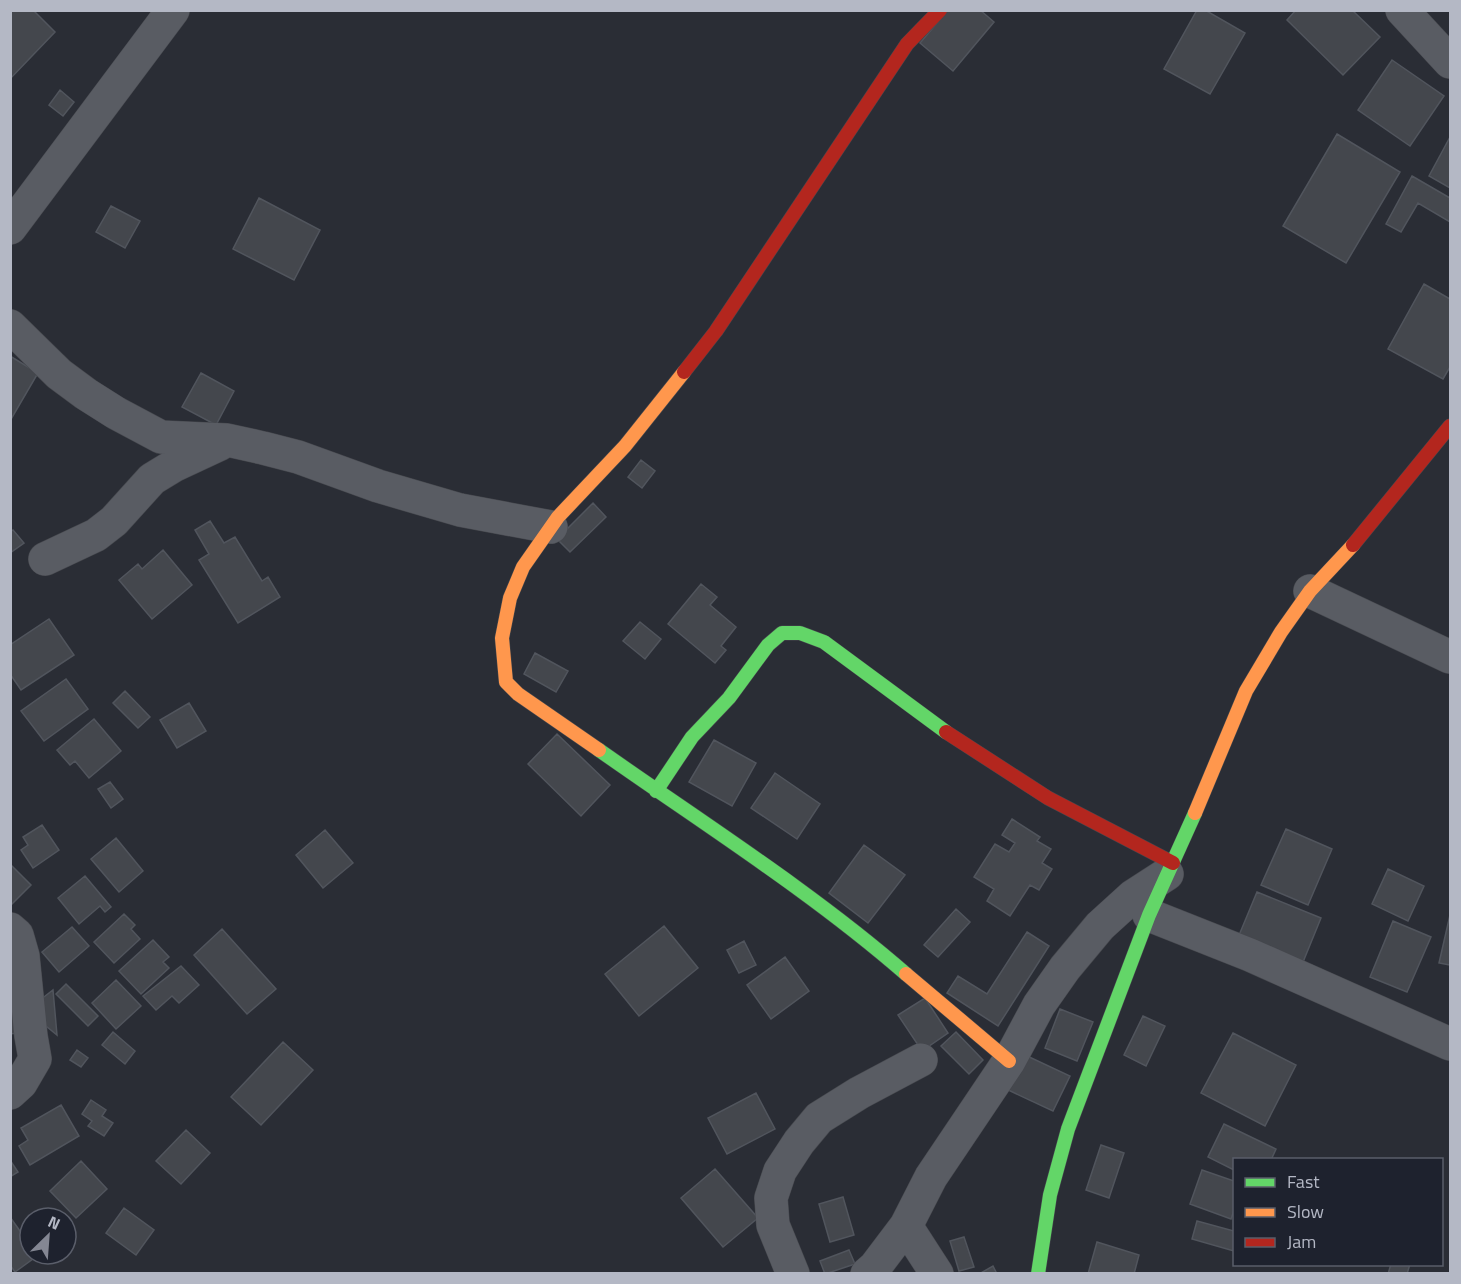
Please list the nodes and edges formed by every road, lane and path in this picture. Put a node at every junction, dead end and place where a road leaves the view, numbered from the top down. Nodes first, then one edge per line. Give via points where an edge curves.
1 (173, 10) edge
2 (940, 10) edge
3 (1402, 10) edge
4 (1450, 62) edge
5 (10, 228) edge
6 (10, 326) edge
7 (1450, 426) edge
8 (227, 440) junction
9 (1436, 455) edge
10 (551, 527) junction
11 (45, 559) dead end
12 (1310, 591) junction
13 (1450, 657) edge
14 (656, 791) junction
15 (1170, 868) junction
16 (1149, 915) junction
17 (10, 929) edge
18 (1450, 1044) edge
19 (921, 1060) dead end
20 (1009, 1061) junction
21 (10, 1093) edge
22 (906, 1226) junction
23 (793, 1274) edge
24 (867, 1274) edge
25 (937, 1274) edge
26 (1038, 1274) edge

1 - 5 street
2 - 10 street via 907,44 716,331 625,447
3 - 4 street
6 - 8 street via 60,374 143,428 161,437
7 - 9 street
8 - 10 street via 298,457 460,510
8 - 11 street via 152,478 96,536
9 - 12 street
10 - 14 street via 523,567 510,598 502,638 506,682
12 - 13 street
12 - 15 street via 1246,691
14 - 15 street via 692,737 729,698 768,645 782,633 800,633 824,642 946,732 1048,798
14 - 20 street via 874,946
15 - 16 street
15 - 20 street via 1100,926 1039,1005
16 - 18 street via 1250,955
16 - 26 street via 1068,1129 1050,1195
17 - 21 street via 17,935 23,956 35,1059
19 - 23 street via 819,1118 780,1171 771,1198 773,1225
20 - 22 street via 931,1177
22 - 24 street
22 - 25 street

